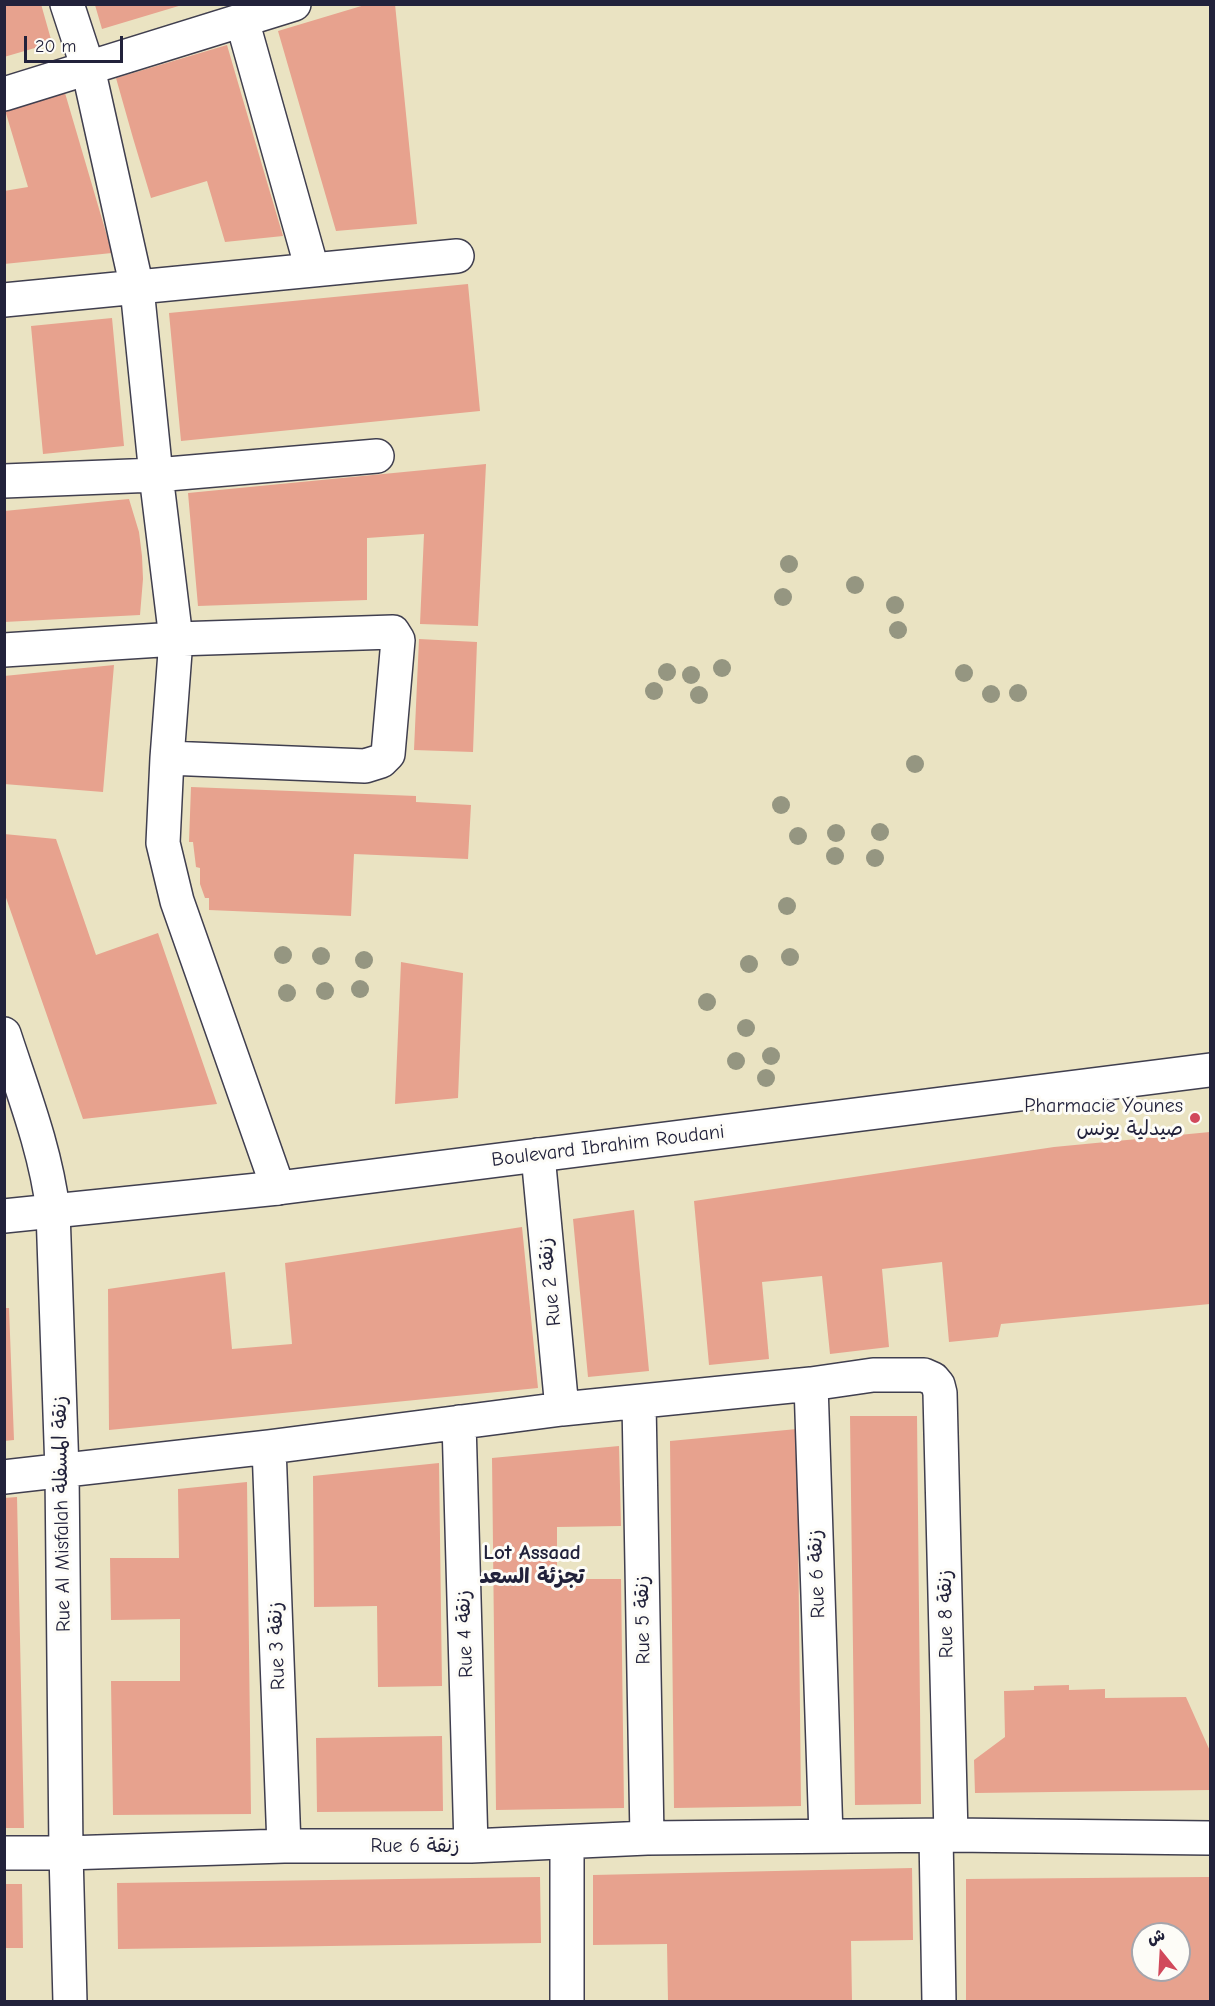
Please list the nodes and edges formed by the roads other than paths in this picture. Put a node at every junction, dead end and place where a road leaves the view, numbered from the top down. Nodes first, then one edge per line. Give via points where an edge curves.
1 (67, 4) edge
2 (294, 4) edge
3 (242, 20) junction
4 (88, 68) junction
5 (4, 94) edge
6 (457, 256) dead end
7 (312, 269) junction
8 (137, 288) junction
9 (4, 300) edge
10 (377, 456) dead end
11 (156, 476) junction
12 (4, 481) edge
13 (176, 639) junction
14 (4, 650) edge
15 (167, 758) junction
16 (4, 1034) edge
17 (1210, 1070) edge
18 (538, 1155) junction
19 (278, 1188) junction
20 (52, 1211) junction
21 (4, 1216) edge
22 (811, 1384) junction
23 (639, 1402) junction
24 (562, 1409) junction
25 (459, 1422) junction
26 (269, 1447) junction
27 (62, 1471) junction
28 (4, 1477) edge
29 (943, 1835) junction
30 (826, 1836) junction
31 (647, 1838) junction
32 (1210, 1838) edge
33 (567, 1842) junction
34 (284, 1846) junction
35 (471, 1846) junction
36 (4, 1853) edge
37 (66, 1853) junction
38 (70, 2001) edge
39 (567, 2001) edge
40 (939, 2001) edge

1 - 4 street
2 - 3 street
3 - 4 street
3 - 7 street
4 - 5 street
4 - 8 street
6 - 7 street
7 - 8 street
8 - 9 street
8 - 11 street
10 - 11 street
11 - 12 street
11 - 13 street
13 - 14 street
13 - 15 street
13 - 15 street via 393,632 398,640 389,747 381,761 365,766
15 - 19 street via 163,843 169,871
16 - 20 street, Rue Al Misfalah زنقة المسفلة via 42,1153
17 - 18 street, Boulevard Ibrahim Roudani
18 - 19 street, Boulevard Ibrahim Roudani
18 - 24 street, Rue 2 زنقة
19 - 20 street, Boulevard Ibrahim Roudani
20 - 21 street, Boulevard Ibrahim Roudani
20 - 27 street, Rue Al Misfalah زنقة المسفلة
22 - 23 street
22 - 29 street, Rue 8 زنقة via 873,1375 924,1375 938,1386
22 - 30 street, Rue 6 زنقة
23 - 24 street
23 - 31 street, Rue 5 زنقة
24 - 25 street
25 - 26 street
25 - 35 street, Rue 4 زنقة
26 - 27 street
26 - 34 street, Rue 3 زنقة
27 - 28 street
27 - 37 street, Rue Al Misfalah زنقة المسفلة
29 - 30 street, Rue 6 زنقة
29 - 32 street, Rue 6 زنقة
29 - 40 street, Rue 8 زنقة
30 - 31 street, Rue 6 زنقة
31 - 33 street, Rue 6 زنقة
33 - 35 street, Rue 6 زنقة
33 - 39 street
34 - 35 street, Rue 6 زنقة
34 - 37 street, Rue 6 زنقة
36 - 37 street, Rue 6 زنقة
37 - 38 street, Rue Al Misfalah زنقة المسفلة

